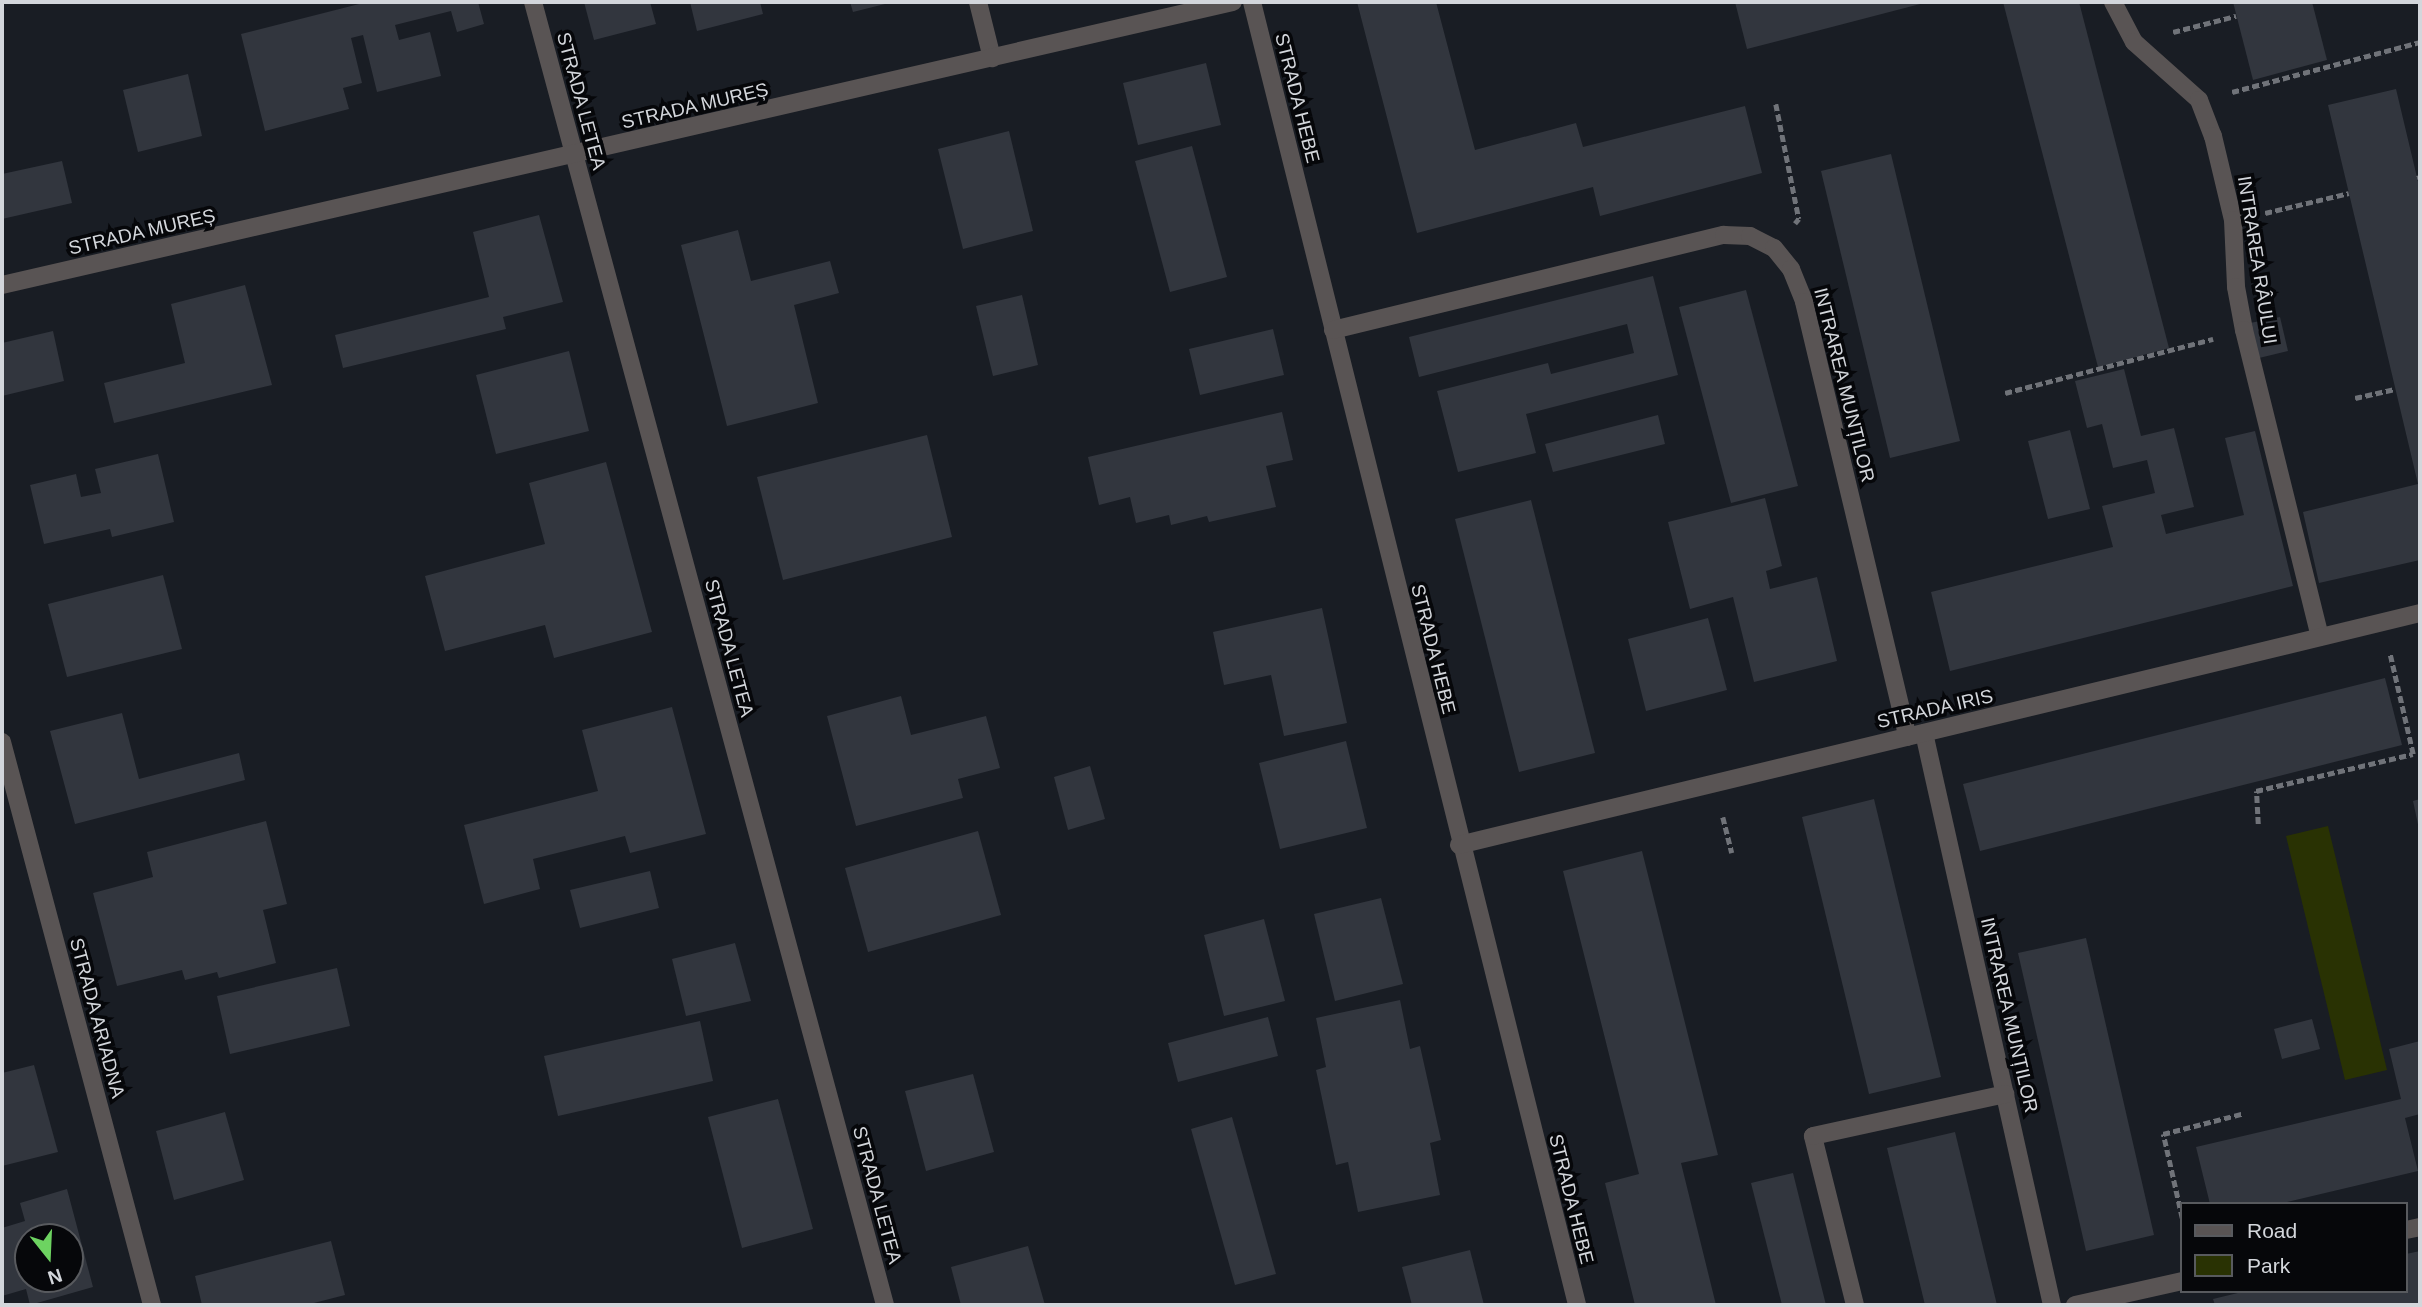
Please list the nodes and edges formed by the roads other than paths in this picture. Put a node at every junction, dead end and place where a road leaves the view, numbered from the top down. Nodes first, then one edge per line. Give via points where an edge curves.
1 (533, 2) edge
2 (978, 2) edge
3 (1233, 2) edge
4 (1252, 2) edge
5 (2113, 2) edge
6 (992, 58) junction
7 (574, 156) junction
8 (2, 285) edge
9 (1333, 330) junction
10 (2420, 613) edge
11 (2320, 637) junction
12 (1916, 735) junction
13 (2, 742) edge
14 (1459, 845) junction
15 (2005, 1094) junction
16 (2180, 1281) edge
17 (152, 1305) edge
18 (885, 1305) edge
19 (1577, 1305) edge
20 (1854, 1305) edge
21 (2052, 1305) edge
22 (2075, 1305) edge

1 - 7 street, STRADA LETEA
2 - 6 street
3 - 6 street, STRADA MUREȘ
4 - 9 street, STRADA HEBE
5 - 11 street, INTRAREA RÂULUI via 2134,42 2199,100 2213,136 2233,220 2236,288 2244,330
6 - 7 street, STRADA MUREȘ
7 - 8 street, STRADA MUREȘ
7 - 18 street, STRADA LETEA
9 - 12 street, INTRAREA MUNȚILOR via 1724,235 1750,236 1774,248 1791,269 1804,302
9 - 14 street, STRADA HEBE
10 - 11 street, STRADA IRIS
11 - 12 street, STRADA IRIS
12 - 14 street, STRADA IRIS
12 - 15 street, INTRAREA MUNȚILOR
13 - 17 street, STRADA ARIADNA
14 - 19 street, STRADA HEBE
15 - 20 street via 1813,1136
15 - 21 street, INTRAREA MUNȚILOR
16 - 22 street

